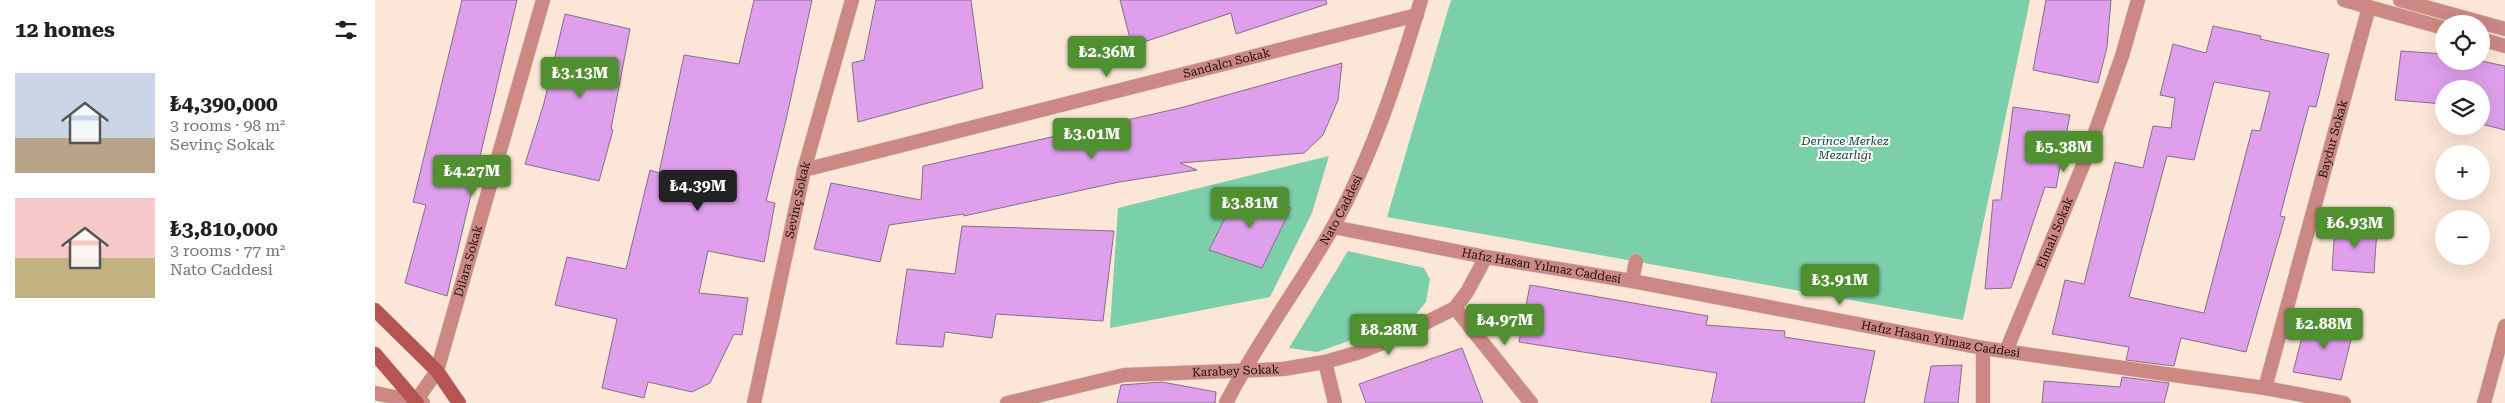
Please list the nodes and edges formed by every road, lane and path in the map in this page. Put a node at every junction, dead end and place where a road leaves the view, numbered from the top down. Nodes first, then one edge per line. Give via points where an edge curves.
1 (543, 0) edge
2 (851, 0) edge
3 (1421, 0) edge
4 (2138, 0) edge
5 (2344, 0) edge
6 (2399, 0) edge
7 (2369, 7) junction
8 (1417, 15) junction
9 (2435, 25) edge
10 (2505, 29) edge
11 (2490, 42) edge
12 (2505, 46) edge
13 (804, 170) junction
14 (1333, 227) junction
15 (1486, 257) junction
16 (1636, 261) dead end
17 (1632, 281) junction
18 (1455, 308) junction
19 (375, 310) edge
20 (2505, 326) edge
21 (1983, 348) junction
22 (2006, 351) junction
23 (375, 354) edge
24 (1325, 362) junction
25 (1243, 370) junction
26 (437, 371) junction
27 (2265, 388) junction
28 (375, 393) edge
29 (419, 402) edge
30 (459, 403) edge
31 (754, 403) edge
32 (1007, 403) edge
33 (1226, 403) edge
34 (1335, 403) edge
35 (1531, 403) edge
36 (1983, 403) edge
37 (2344, 403) edge
38 (2484, 403) edge

1 - 26 street, Dilara Sokak
2 - 13 street, Sevinç Sokak
3 - 8 street, Nato Caddesi
4 - 22 street, Elmalı Sokak via 2086,158
5 - 7 street
6 - 10 street
7 - 9 street
7 - 27 street, Baydur Sokak
8 - 13 street, Sandalcı Sokak
8 - 14 street, Nato Caddesi via 1373,140
11 - 12 street
13 - 31 street, Sevinç Sokak
14 - 15 street, Hafız Hasan Yılmaz Caddesi
14 - 25 street, Nato Caddesi
15 - 17 street, Hafız Hasan Yılmaz Caddesi
15 - 18 street
16 - 17 street
17 - 21 street, Hafız Hasan Yılmaz Caddesi
18 - 24 street, Karabey Sokak via 1395,338
18 - 35 street
19 - 26 main road
20 - 38 street
21 - 22 street, Hafız Hasan Yılmaz Caddesi
21 - 36 street
22 - 27 street, Hafız Hasan Yılmaz Caddesi
23 - 29 main road
24 - 25 street, Karabey Sokak via 1283,369
24 - 34 street
25 - 32 street, Karabey Sokak via 1123,375
25 - 33 street, Nato Caddesi
26 - 29 street, Dilara Sokak
26 - 30 main road
27 - 37 street, Hafız Hasan Yılmaz Caddesi
28 - 29 street

